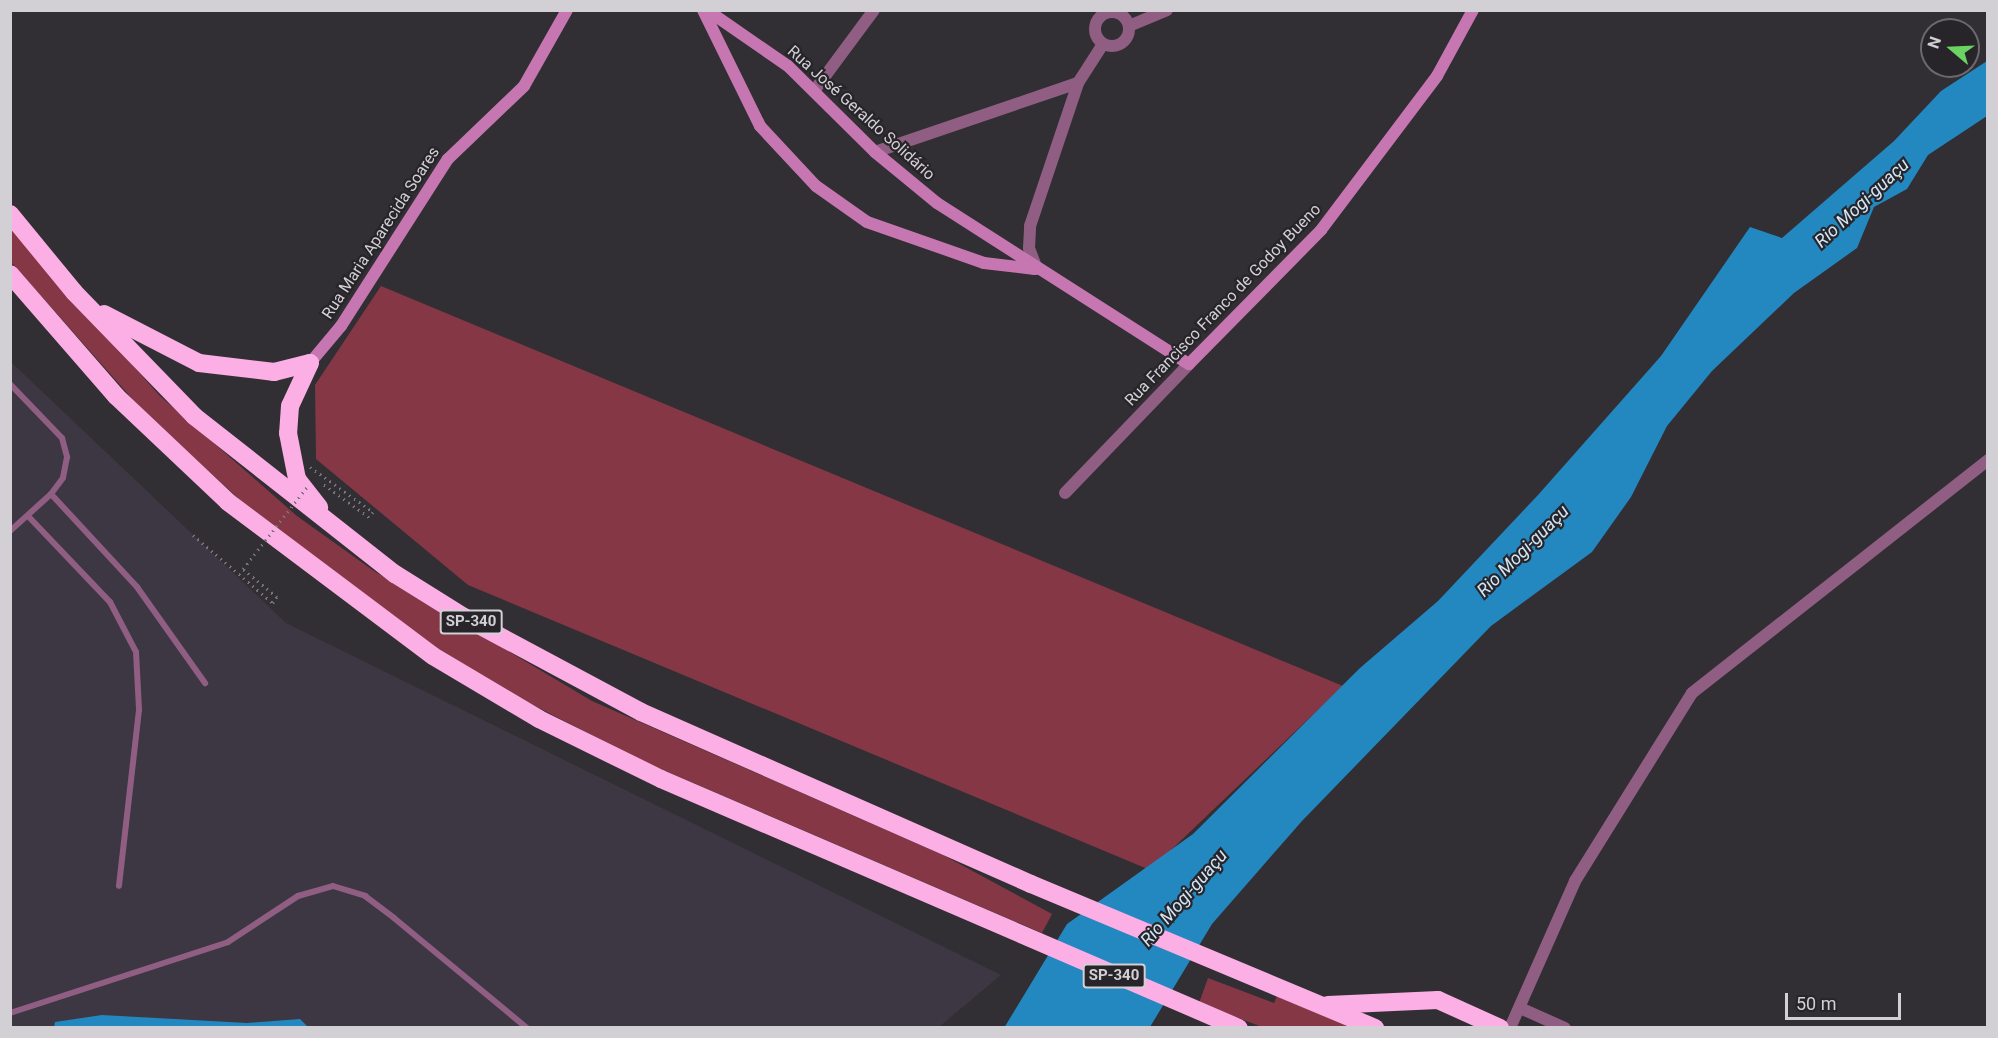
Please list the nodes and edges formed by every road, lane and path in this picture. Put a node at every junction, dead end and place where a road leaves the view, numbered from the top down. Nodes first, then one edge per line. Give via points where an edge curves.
1 (567, 10) edge
2 (705, 10) edge
3 (874, 10) edge
4 (1167, 10) edge
5 (1473, 10) edge
6 (1114, 11) edge
7 (1130, 26) junction
8 (1103, 44) junction
9 (1078, 83) junction
10 (814, 91) junction
11 (875, 152) junction
12 (10, 214) edge
13 (1037, 269) junction
14 (10, 276) edge
15 (74, 292) junction
16 (310, 363) junction
17 (1189, 364) junction
18 (10, 384) edge
19 (290, 452) junction
20 (1988, 460) edge
21 (314, 478) dead end
22 (310, 482) dead end
23 (1065, 493) dead end
24 (51, 494) junction
25 (28, 516) junction
26 (10, 531) edge
27 (194, 535) dead end
28 (395, 574) junction
29 (205, 683) dead end
30 (119, 886) dead end
31 (1320, 1005) junction
32 (1520, 1008) junction
33 (10, 1013) edge
34 (527, 1028) edge
35 (1239, 1028) edge
36 (1375, 1028) edge
37 (1500, 1028) edge
38 (1510, 1028) edge
39 (1565, 1028) edge

1 - 16 street, Rua Maria Aparecida Soares via 524,86 448,159 341,326
2 - 10 street, Rua José Geraldo Solidário via 788,66
2 - 13 street, Rua José Geraldo Solidário via 760,126 816,186 867,222 984,263
3 - 10 street
4 - 7 street
5 - 17 street, Rua Francisco Franco de Godoy Bueno via 1437,76 1344,202
6 - 7 street
6 - 8 street via 1095,24
7 - 8 street via 1125,41
8 - 9 street
9 - 11 street
9 - 13 street via 1030,226 1029,248
10 - 11 street, Rua José Geraldo Solidário
11 - 13 street, Rua José Geraldo Solidário via 937,203
12 - 15 highway, SP-340
13 - 17 street
14 - 35 highway, SP-340 via 116,396 228,502 433,656 598,750 1012,934
15 - 16 highway via 135,334 199,363 274,372
15 - 28 highway, SP-340 via 194,416
16 - 19 highway via 290,406
17 - 23 street, Rua Francisco Franco de Godoy Bueno
18 - 24 lane via 63,438 67,457 63,478
19 - 21 path via 373,512 369,517
19 - 28 highway via 306,495
20 - 32 street via 1692,693 1575,881
22 - 27 path, bridge via 243,569 277,597 273,603
24 - 25 lane
24 - 29 lane via 137,587
25 - 26 lane
25 - 30 lane via 110,602 136,652 139,710
28 - 31 highway, SP-340 via 586,686 1031,884
31 - 36 highway, SP-340
31 - 37 highway via 1438,1000
32 - 38 street
32 - 39 street
33 - 34 lane via 228,942 298,896 333,885 365,896

